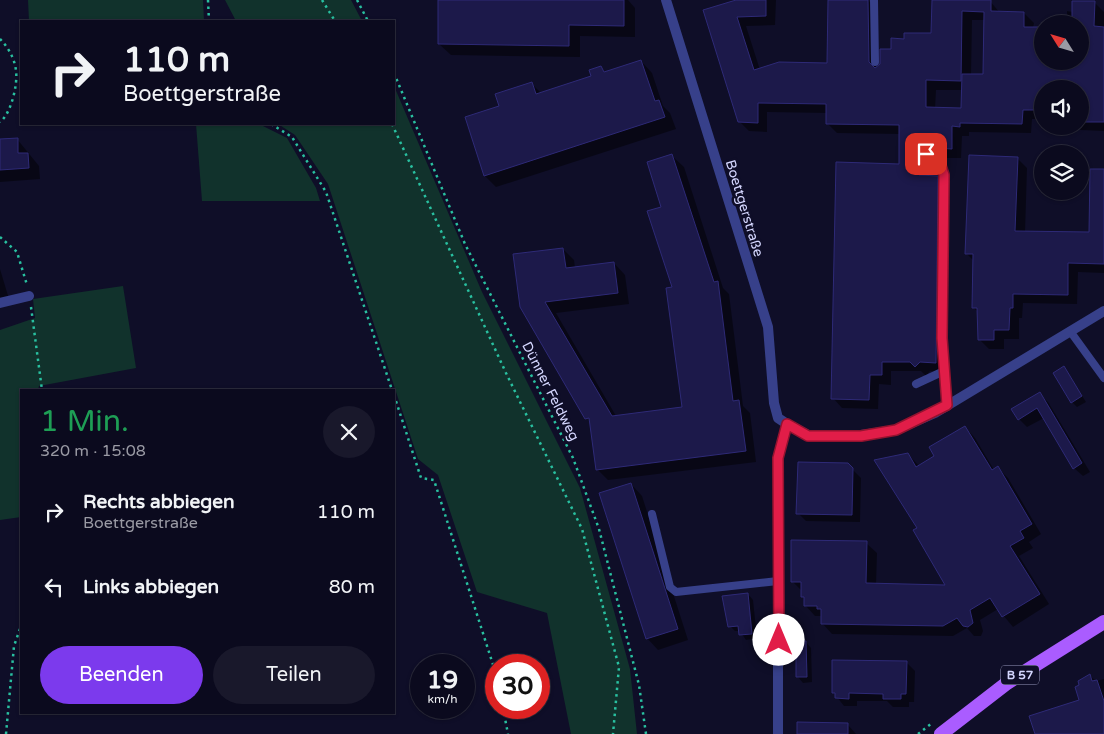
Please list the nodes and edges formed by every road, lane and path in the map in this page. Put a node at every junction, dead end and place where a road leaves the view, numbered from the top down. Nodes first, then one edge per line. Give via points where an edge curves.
1 (208, 0) edge
2 (322, 0) edge
3 (357, 0) edge
4 (666, 0) edge
5 (874, 0) edge
6 (209, 20) edge
7 (334, 20) edge
8 (367, 20) edge
9 (0, 39) edge
10 (874, 62) dead end
11 (395, 75) edge
12 (0, 122) edge
13 (273, 125) edge
14 (392, 125) edge
15 (920, 153) dead end
16 (0, 237) edge
17 (29, 296) junction
18 (0, 303) edge
19 (1104, 311) edge
20 (1070, 331) junction
21 (944, 371) junction
22 (1104, 378) edge
23 (916, 384) dead end
24 (42, 389) edge
25 (392, 389) edge
26 (395, 398) edge
27 (947, 405) junction
28 (787, 424) junction
29 (652, 514) dead end
30 (778, 581) junction
31 (1104, 622) edge
32 (20, 629) edge
33 (490, 654) edge
34 (505, 719) edge
35 (6, 734) edge
36 (508, 734) edge
37 (613, 734) edge
38 (646, 734) edge
39 (778, 734) edge
40 (941, 734) edge

1 - 6 path
2 - 7 path
3 - 8 path
4 - 28 street, Boettgerstraße via 768,327 774,403 778,418
5 - 10 lane
9 - 12 path via 17,72 11,108
11 - 38 path, Dünner Feldweg via 466,244 573,458 599,529 638,686
13 - 25 path via 292,137 326,192
14 - 37 path via 506,373 582,529 619,667
15 - 21 lane via 939,160 944,175
16 - 17 path via 17,252
17 - 18 street
17 - 24 path
19 - 20 street, Boettgerstraße
20 - 22 lane
20 - 27 street, Boettgerstraße
21 - 23 lane
21 - 27 lane
26 - 33 path via 421,478 434,480
27 - 28 street, Boettgerstraße via 896,430 861,436 808,436
28 - 30 street via 778,458
29 - 30 lane via 670,587 676,592
30 - 39 street
31 - 40 main road, B 57 via 1007,683
32 - 35 path via 14,646
34 - 36 path

